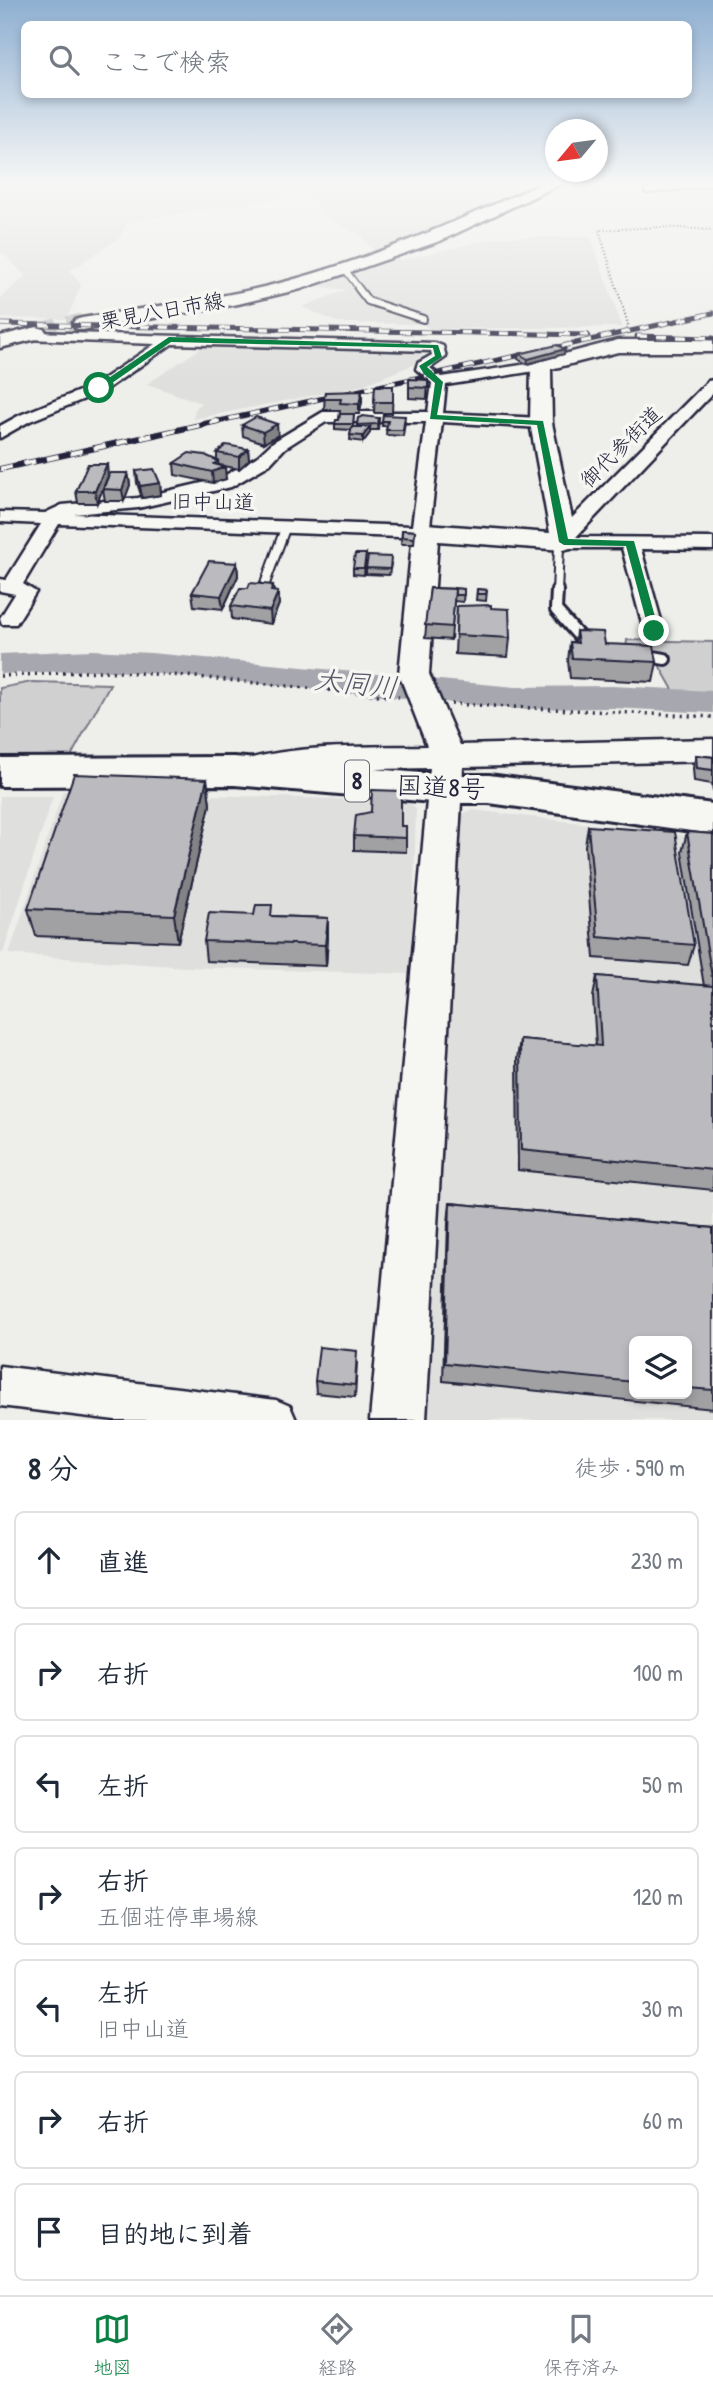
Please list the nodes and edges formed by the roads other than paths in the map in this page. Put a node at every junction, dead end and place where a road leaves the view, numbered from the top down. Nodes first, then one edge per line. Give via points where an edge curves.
1 (397, 249) edge
2 (344, 268) junction
3 (424, 319) dead end
4 (82, 324) tunnel mouth
5 (35, 334) joint
6 (169, 340) junction
7 (0, 342) edge
8 (713, 346) edge
9 (541, 366) junction
10 (439, 382) junction
11 (713, 384) edge
12 (433, 417) junction
13 (541, 423) junction
14 (0, 433) edge
15 (0, 517) edge
16 (51, 520) junction
17 (286, 526) junction
18 (426, 532) junction
19 (564, 542) junction
20 (630, 543) junction
21 (713, 544) edge
22 (6, 585) edge
23 (261, 596) edge
24 (9, 620) dead end
25 (654, 631) dead end
26 (601, 648) edge
27 (626, 652) edge
28 (665, 659) dead end
29 (713, 750) edge
30 (0, 772) edge
31 (446, 772) junction
32 (713, 819) edge
33 (0, 1386) edge
34 (275, 1420) edge
35 (398, 1420) edge

1 - 2 main road, 栗見八日市線
2 - 3 lane via 368,301
2 - 4 main road, 栗見八日市線 via 238,298
5 - 6 street
5 - 7 main road
6 - 10 street via 435,346 439,357 423,369
6 - 14 street via 99,388
8 - 9 street via 628,345
9 - 10 street
9 - 13 street
10 - 12 street
11 - 19 street, 御代参街道
12 - 13 street
12 - 16 street via 323,417 225,483 138,503 62,510 53,513
12 - 18 street via 421,527
13 - 19 street
15 - 16 street, 旧中山道
16 - 17 street, 旧中山道
16 - 22 street
17 - 18 street, 旧中山道
17 - 23 lane
18 - 19 street
18 - 31 street via 420,691
19 - 20 street
19 - 26 lane via 559,547 556,610 587,645
20 - 21 street
20 - 25 street
22 - 24 street via 26,592
27 - 28 lane
29 - 31 street
30 - 31 highway, 国道8号 / 8
31 - 32 highway, 国道8号 / 8 via 489,789
31 - 35 street
33 - 34 street

